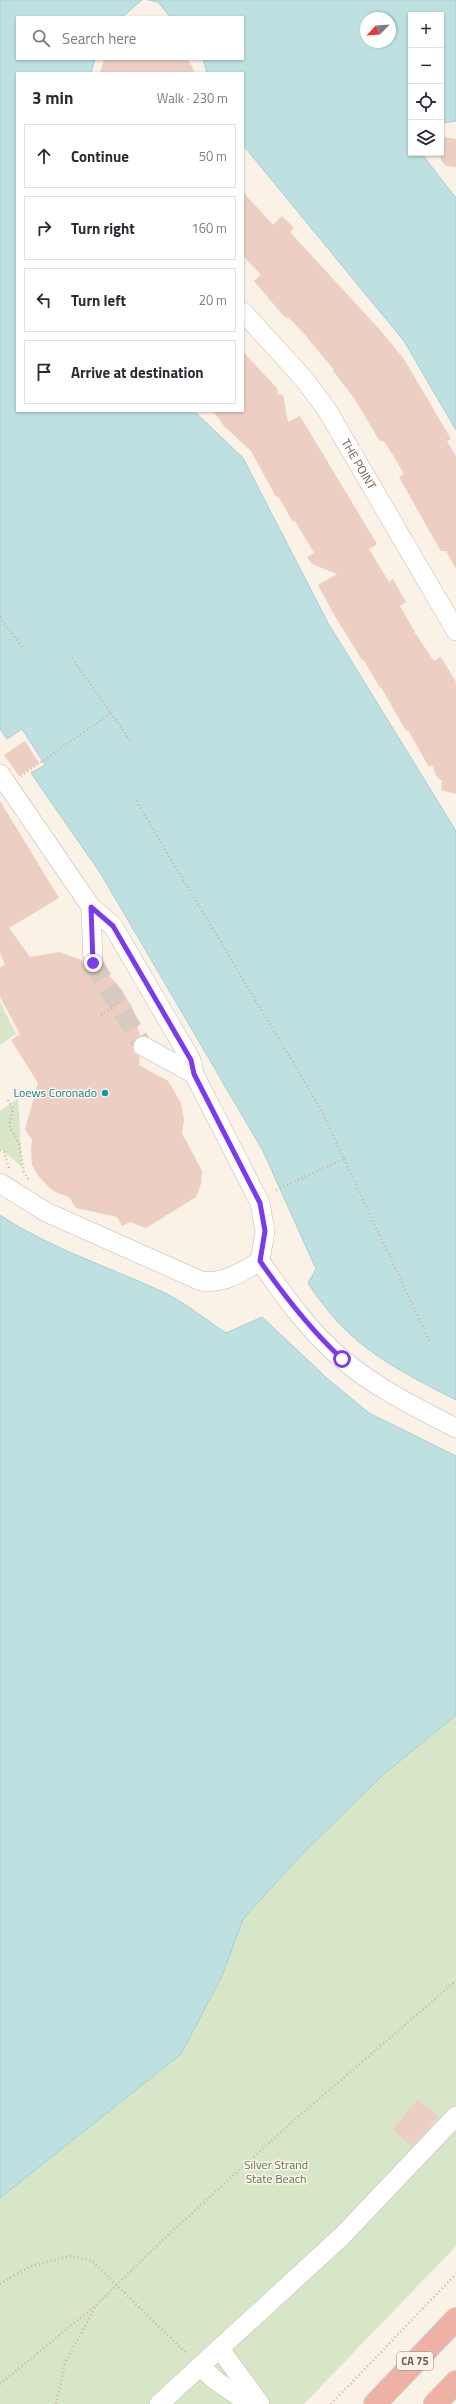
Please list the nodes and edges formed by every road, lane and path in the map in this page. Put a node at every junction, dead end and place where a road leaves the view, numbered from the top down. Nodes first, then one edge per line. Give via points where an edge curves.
1 (244, 313) edge
2 (0, 617) edge
3 (456, 631) edge
4 (22, 647) dead end
5 (71, 657) dead end
6 (111, 713) junction
7 (130, 740) dead end
8 (4, 780) edge
9 (136, 801) dead end
10 (91, 907) junction
11 (93, 963) tunnel mouth
12 (118, 1004) dead end
13 (101, 1015) dead end
14 (144, 1046) tunnel mouth
15 (194, 1074) junction
16 (8, 1100) dead end
17 (344, 1160) junction
18 (31, 1182) dead end
19 (0, 1183) edge
20 (268, 1194) dead end
21 (260, 1261) junction
22 (430, 1342) dead end
23 (456, 1428) edge
24 (456, 1981) edge
25 (456, 2116) edge
26 (456, 2274) edge
27 (0, 2284) edge
28 (116, 2285) junction
29 (98, 2304) junction
30 (456, 2319) edge
31 (220, 2349) junction
32 (200, 2367) junction
33 (456, 2382) edge
34 (0, 2384) edge
35 (56, 2404) edge
36 (159, 2404) edge
37 (250, 2404) edge
38 (260, 2404) edge
39 (331, 2404) edge
40 (374, 2404) edge
41 (435, 2404) edge

1 - 3 street, THE POINT via 304,378 327,410
2 - 4 path
5 - 6 path
6 - 7 path
6 - 8 path
8 - 10 street
9 - 17 path via 322,1111
10 - 11 street
10 - 15 street via 113,926 191,1060
12 - 13 path
14 - 15 street
15 - 21 street via 260,1203 265,1231
16 - 18 path via 13,1109 9,1125 19,1144 24,1172
17 - 20 path
17 - 22 path
19 - 21 street via 46,1212 200,1281 214,1283 229,1280
21 - 23 street via 286,1299 342,1359 398,1398
24 - 28 path via 292,2122
25 - 31 street via 342,2236
26 - 39 path
27 - 28 path via 31,2266 70,2256 92,2261
28 - 29 path
28 - 32 path
29 - 34 path
29 - 35 path via 65,2364
30 - 40 highway, CA 75
31 - 32 street
31 - 38 street
32 - 36 street
32 - 37 street
33 - 41 highway

